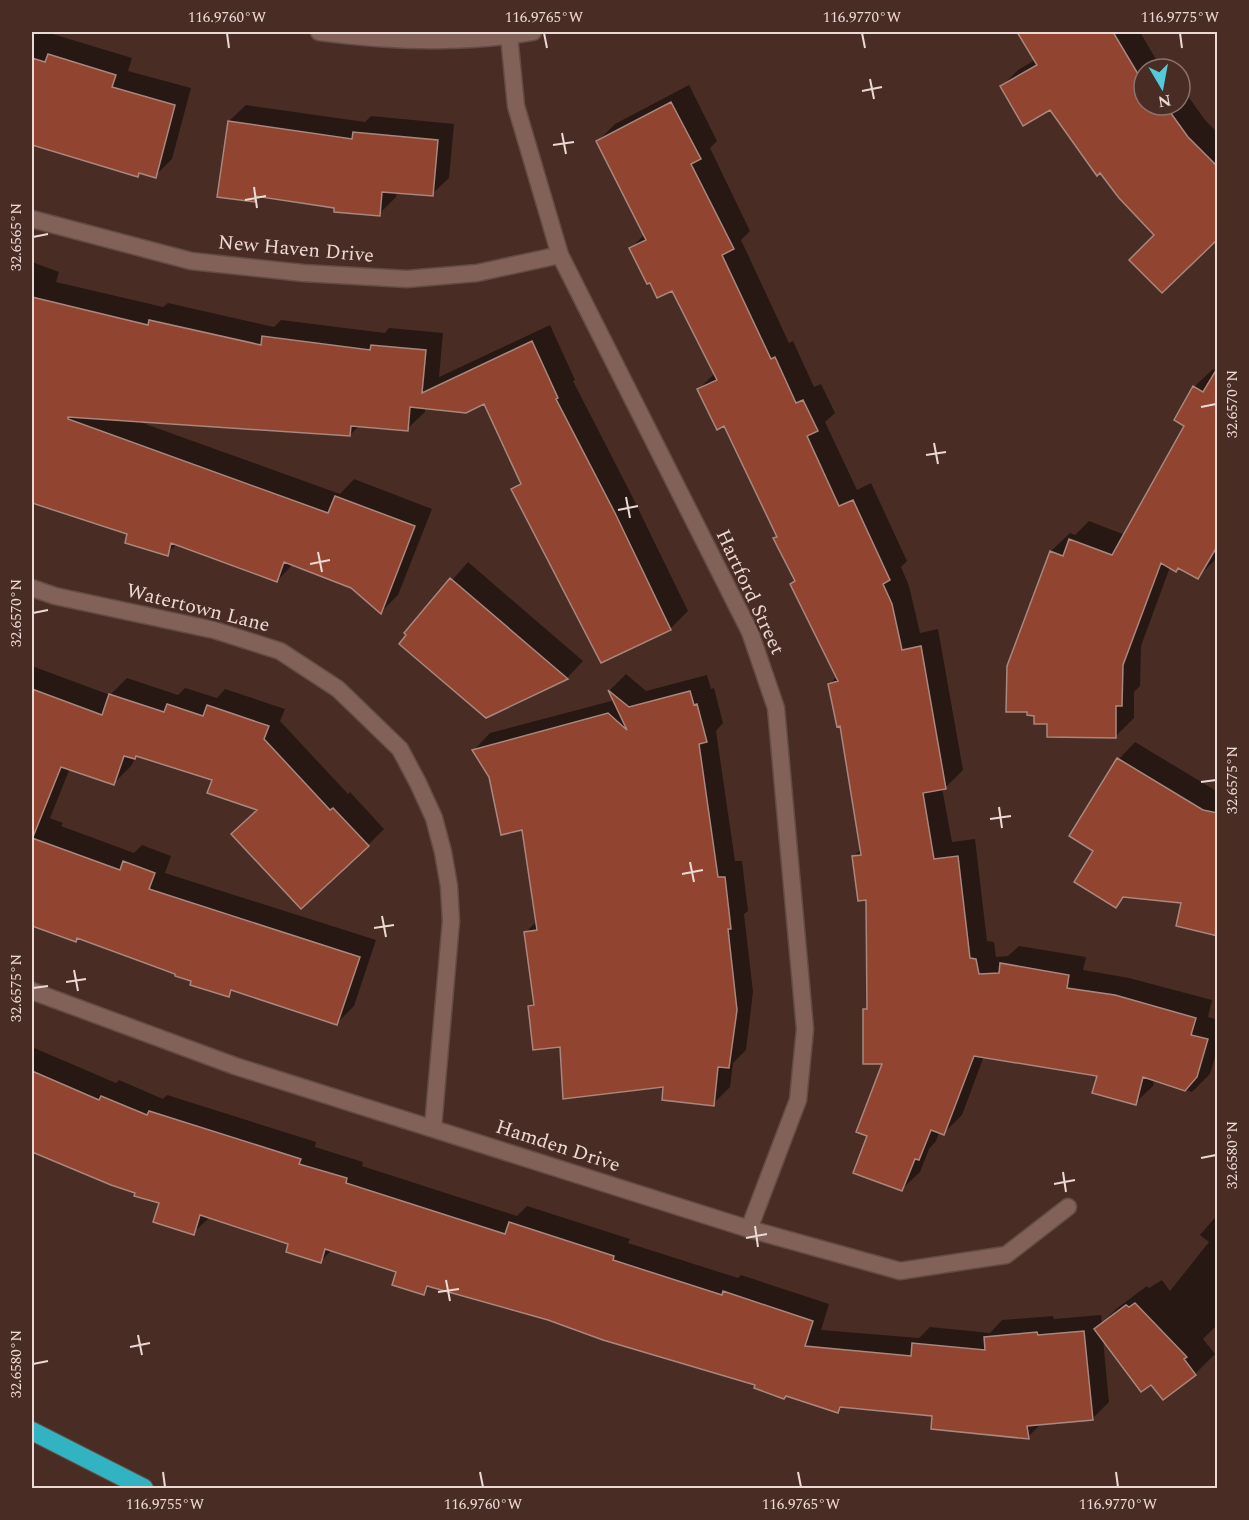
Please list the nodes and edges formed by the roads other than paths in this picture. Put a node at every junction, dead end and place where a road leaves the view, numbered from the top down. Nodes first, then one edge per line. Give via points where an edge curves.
1 (319, 32) edge
2 (533, 32) edge
3 (509, 36) junction
4 (32, 219) edge
5 (560, 255) junction
6 (32, 588) edge
7 (32, 991) edge
8 (433, 1127) junction
9 (1068, 1207) dead end
10 (749, 1228) junction
11 (32, 1431) edge
12 (144, 1488) edge

1 - 3 street via 427,39
2 - 3 street
3 - 5 street, Hartford Street via 516,106
4 - 5 street, New Haven Drive via 190,261 303,273 407,279 477,273
5 - 10 street, Hartford Street via 750,632 776,708 805,1029 798,1100
6 - 8 street, Watertown Lane via 214,630 280,651 338,689 400,749 434,818 449,886 451,921
7 - 8 street, Hamden Drive via 235,1066
8 - 10 street, Hamden Drive
9 - 10 street, Hamden Drive via 1006,1255 900,1271
11 - 12 highway

